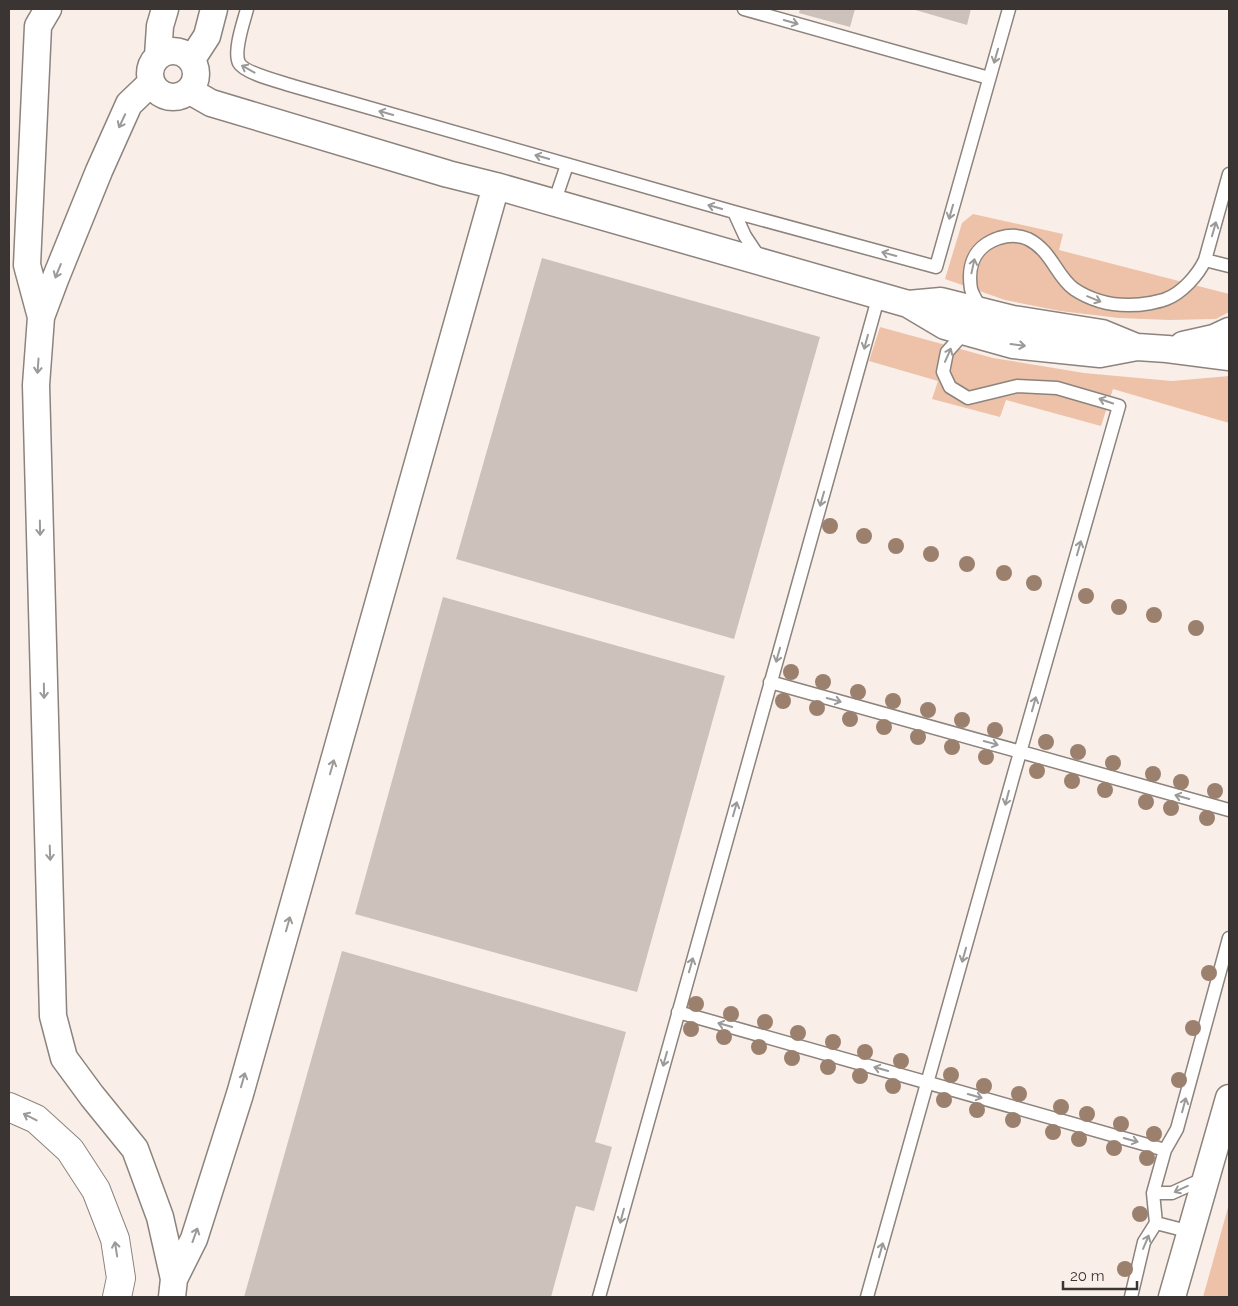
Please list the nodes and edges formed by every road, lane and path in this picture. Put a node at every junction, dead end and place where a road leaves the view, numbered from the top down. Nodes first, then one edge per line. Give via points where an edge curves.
1 (48, 9) edge
2 (165, 9) edge
3 (214, 9) edge
4 (248, 9) edge
5 (744, 9) edge
6 (1009, 9) edge
7 (158, 56) junction
8 (192, 59) junction
9 (989, 78) junction
10 (151, 83) junction
11 (190, 91) junction
12 (567, 165) junction
13 (1229, 174) edge
14 (496, 186) junction
15 (554, 202) junction
16 (734, 212) junction
17 (1205, 260) junction
18 (762, 262) junction
19 (1229, 266) edge
20 (879, 296) junction
21 (908, 304) junction
22 (982, 312) junction
23 (41, 318) junction
24 (1229, 331) edge
25 (964, 333) junction
26 (1137, 347) junction
27 (1167, 349) junction
28 (1229, 358) edge
29 (770, 682) junction
30 (1020, 751) junction
31 (1229, 810) edge
32 (1229, 938) edge
33 (678, 1012) junction
34 (928, 1083) junction
35 (1229, 1098) edge
36 (9, 1107) edge
37 (1165, 1150) junction
38 (1207, 1177) junction
39 (1153, 1193) junction
40 (1156, 1223) junction
41 (1191, 1232) junction
42 (173, 1288) edge
43 (117, 1297) edge
44 (599, 1297) edge
45 (867, 1297) edge
46 (1131, 1297) edge
47 (1172, 1297) edge

1 - 23 street via 38,26 27,265
2 - 7 street
3 - 8 street via 207,36
12 -> 4 lane via 245,70 238,63 237,51
5 -> 9 lane
6 -> 9 lane
7 - 8 street via 169,51 181,52
7 - 10 street via 151,66
8 - 11 street via 197,72
9 -> 16 lane via 936,267
10 - 11 street via 159,94 170,98 181,97
10 -> 23 street via 130,104 98,171
11 - 14 street via 211,103
12 - 15 lane
16 -> 12 lane
17 -> 13 lane
14 - 15 street
42 -> 14 street via 194,1239 240,1094
15 - 18 street
16 - 18 lane
17 - 19 lane
22 -> 17 lane via 972,290 971,268 977,250 1010,234 1043,249 1073,288 1094,300 1116,306 1166,299 1188,284
18 - 20 street
20 - 21 street
20 -> 29 lane
21 - 22 street via 941,301
21 - 25 street via 945,326
22 - 26 street via 1102,333
23 -> 42 street via 36,385 53,1016 64,1058 135,1149 160,1217
24 - 27 street via 1214,338
25 -> 26 street via 1012,345 1100,354
30 -> 25 lane via 1120,406 1057,388 1017,386 968,398 950,388 943,372 947,352
26 - 27 street
27 - 28 street
29 -> 30 lane
33 -> 29 lane
31 -> 30 lane
30 -> 34 lane
37 -> 32 lane via 1177,1129
34 -> 33 lane
33 -> 44 lane
34 -> 37 lane
45 -> 34 lane
35 - 38 street
43 -> 36 highway via 121,1278 115,1239 96,1190 70,1150 36,1119
37 - 39 lane
38 -> 39 lane via 1172,1193
38 - 41 street
39 - 40 lane
40 - 41 lane
46 -> 40 lane via 1144,1242
41 - 47 street

